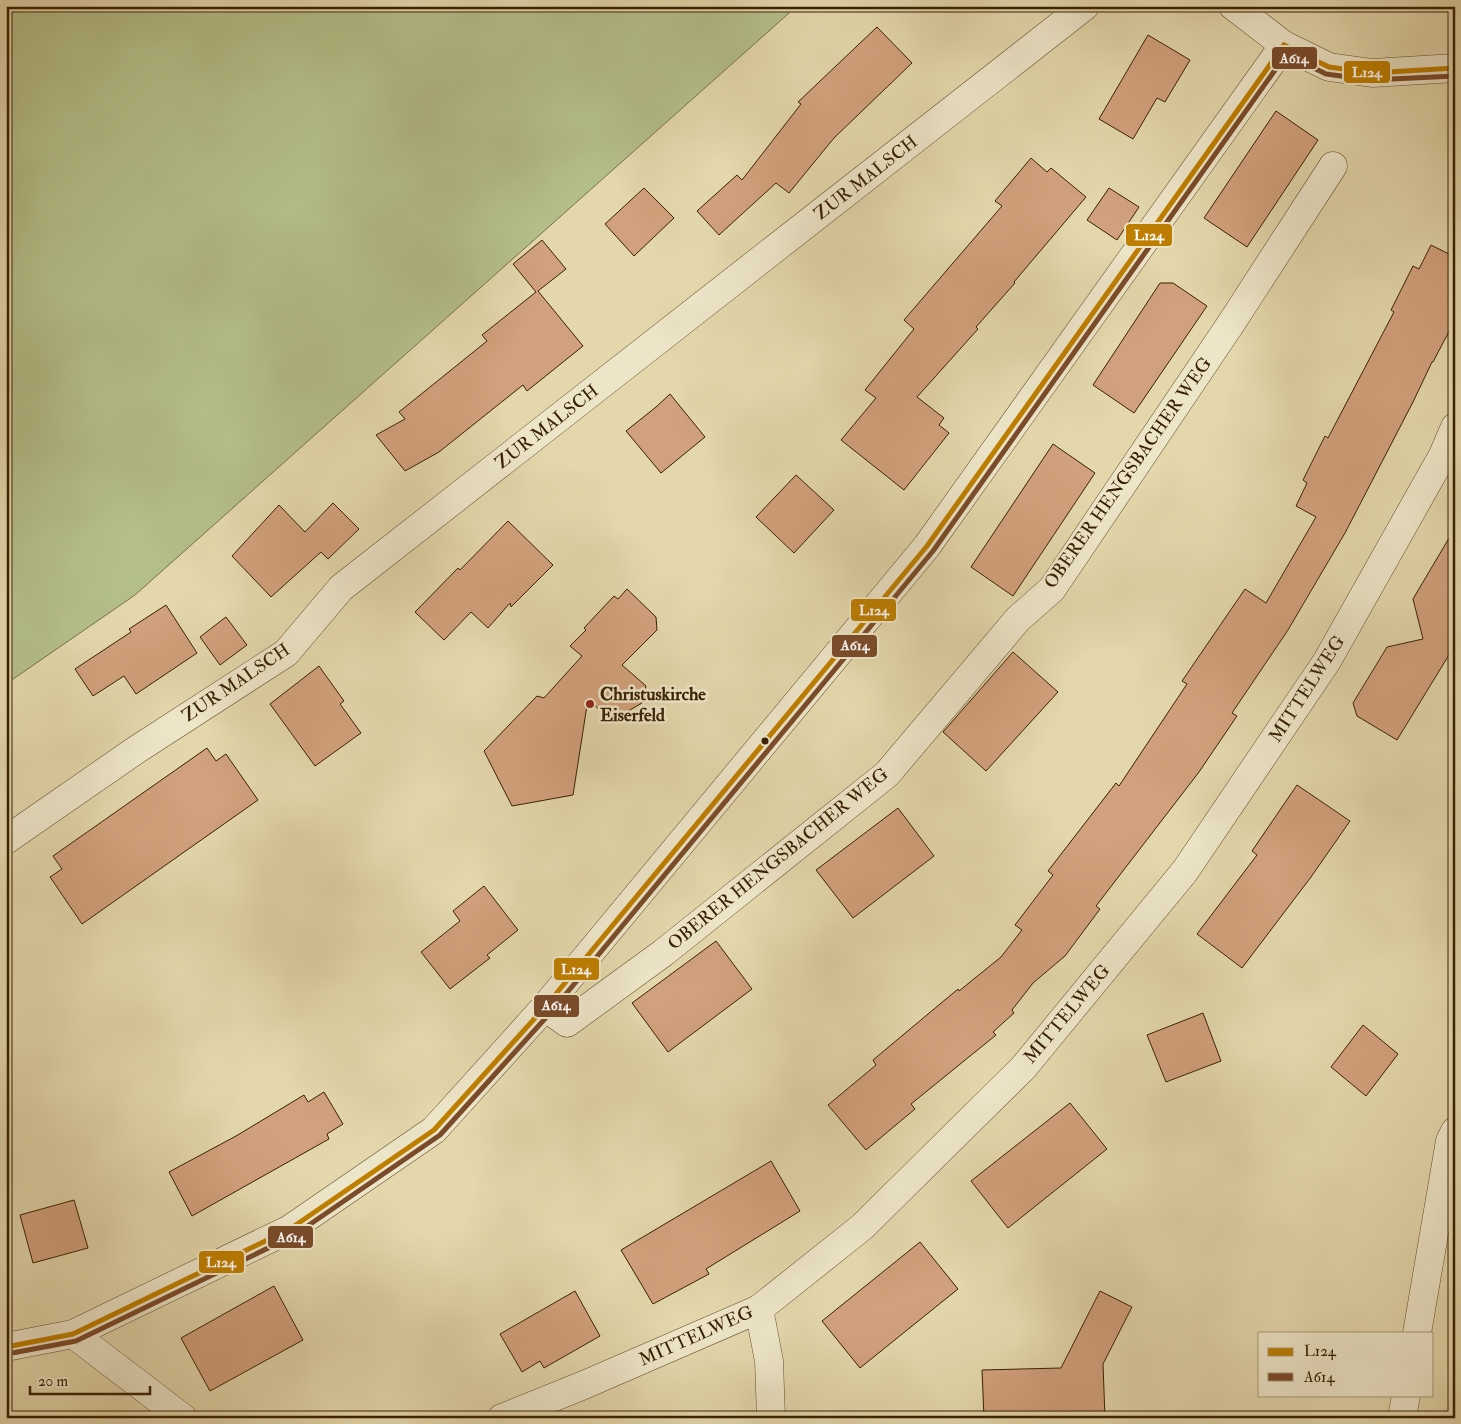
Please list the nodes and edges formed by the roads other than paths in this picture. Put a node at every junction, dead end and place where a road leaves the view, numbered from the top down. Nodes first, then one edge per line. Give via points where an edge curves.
1 (1085, 6) edge
2 (1233, 6) edge
3 (1284, 45) junction
4 (1455, 68) edge
5 (1333, 166) dead end
6 (1455, 427) edge
7 (6, 840) edge
8 (545, 1007) junction
9 (1452, 1136) edge
10 (758, 1309) junction
11 (1417, 1332) edge
12 (73, 1334) junction
13 (6, 1346) edge
14 (1406, 1396) edge
15 (183, 1418) edge
16 (502, 1418) edge
17 (771, 1418) edge
18 (1402, 1418) edge

1 - 7 street, ZUR MALSCH via 342,588 286,653 136,750
2 - 3 street
3 - 4 street via 1329,67 1372,73
3 - 8 street via 926,546
5 - 8 street, OBERER HENGSBACHER WEG via 1230,326 1052,589 1018,619 886,774 663,953 567,1023
6 - 10 street, MITTELWEG via 1443,455 1328,661 1185,871 1023,1068 862,1227
8 - 12 street via 434,1130 290,1229
9 - 11 street
10 - 16 street, MITTELWEG
10 - 17 street via 769,1361
12 - 13 street
12 - 15 street
14 - 18 street

